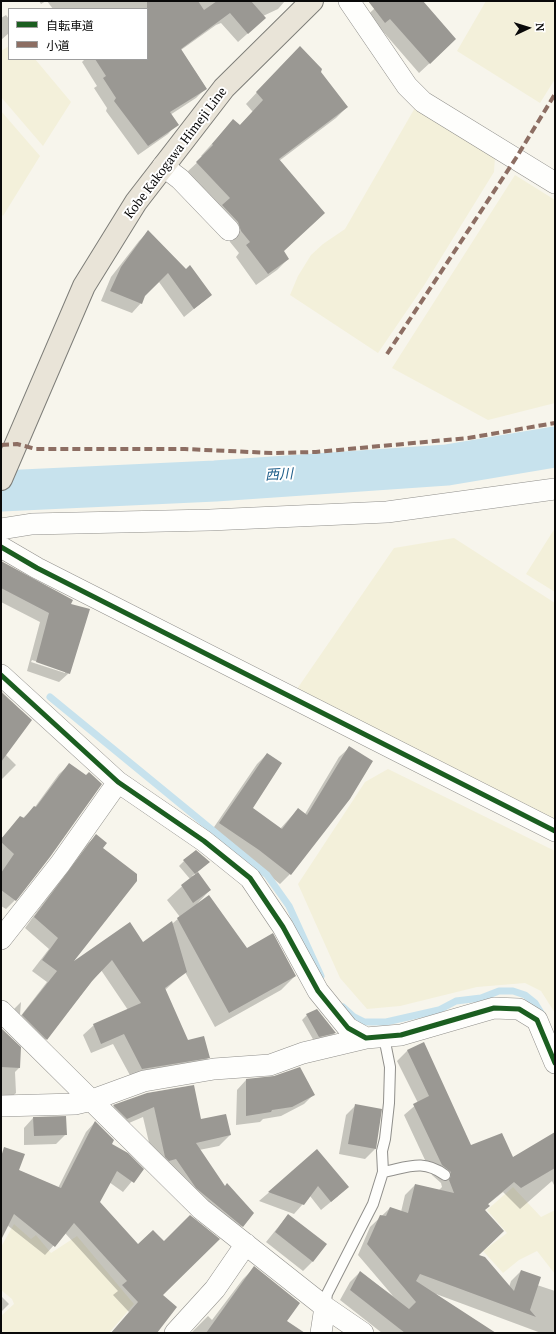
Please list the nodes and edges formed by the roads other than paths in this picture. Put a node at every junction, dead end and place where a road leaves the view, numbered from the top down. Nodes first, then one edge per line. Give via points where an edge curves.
1 (312, 1) edge
2 (349, 1) edge
3 (164, 166) junction
4 (555, 183) edge
5 (229, 230) dead end
6 (1, 479) edge
7 (555, 489) edge
8 (1, 529) edge
9 (1, 547) edge
10 (1, 675) edge
11 (118, 782) junction
12 (555, 832) edge
13 (1, 939) edge
14 (1, 1011) edge
15 (375, 1037) junction
16 (553, 1053) edge
17 (92, 1100) junction
18 (1, 1106) edge
19 (383, 1172) junction
20 (445, 1175) dead end
21 (246, 1244) junction
22 (325, 1307) junction
23 (175, 1333) edge
24 (321, 1333) edge
25 (363, 1333) edge

1 - 3 main road, Kobe Kakogawa Himeji Line via 224,88
2 - 4 street via 407,86 423,102
3 - 5 street
3 - 6 main road, Kobe Kakogawa Himeji Line via 136,202 84,286
7 - 8 street via 387,512 210,520 32,524
9 - 12 street via 37,568
10 - 11 street
11 - 13 street via 60,864
11 - 15 street via 204,840 250,878 284,927 318,991 348,1028
14 - 17 street
15 - 16 street via 400,1035 494,1008 519,1009 537,1020
15 - 17 street via 303,1053 270,1065 192,1072 144,1081
15 - 19 lane via 390,1067 389,1103 382,1151
17 - 18 street via 75,1104
17 - 21 street via 201,1208
19 - 20 lane via 424,1165 435,1168
19 - 22 lane via 374,1204 327,1294
21 - 22 street
21 - 23 street via 215,1289
22 - 24 street
22 - 25 street

